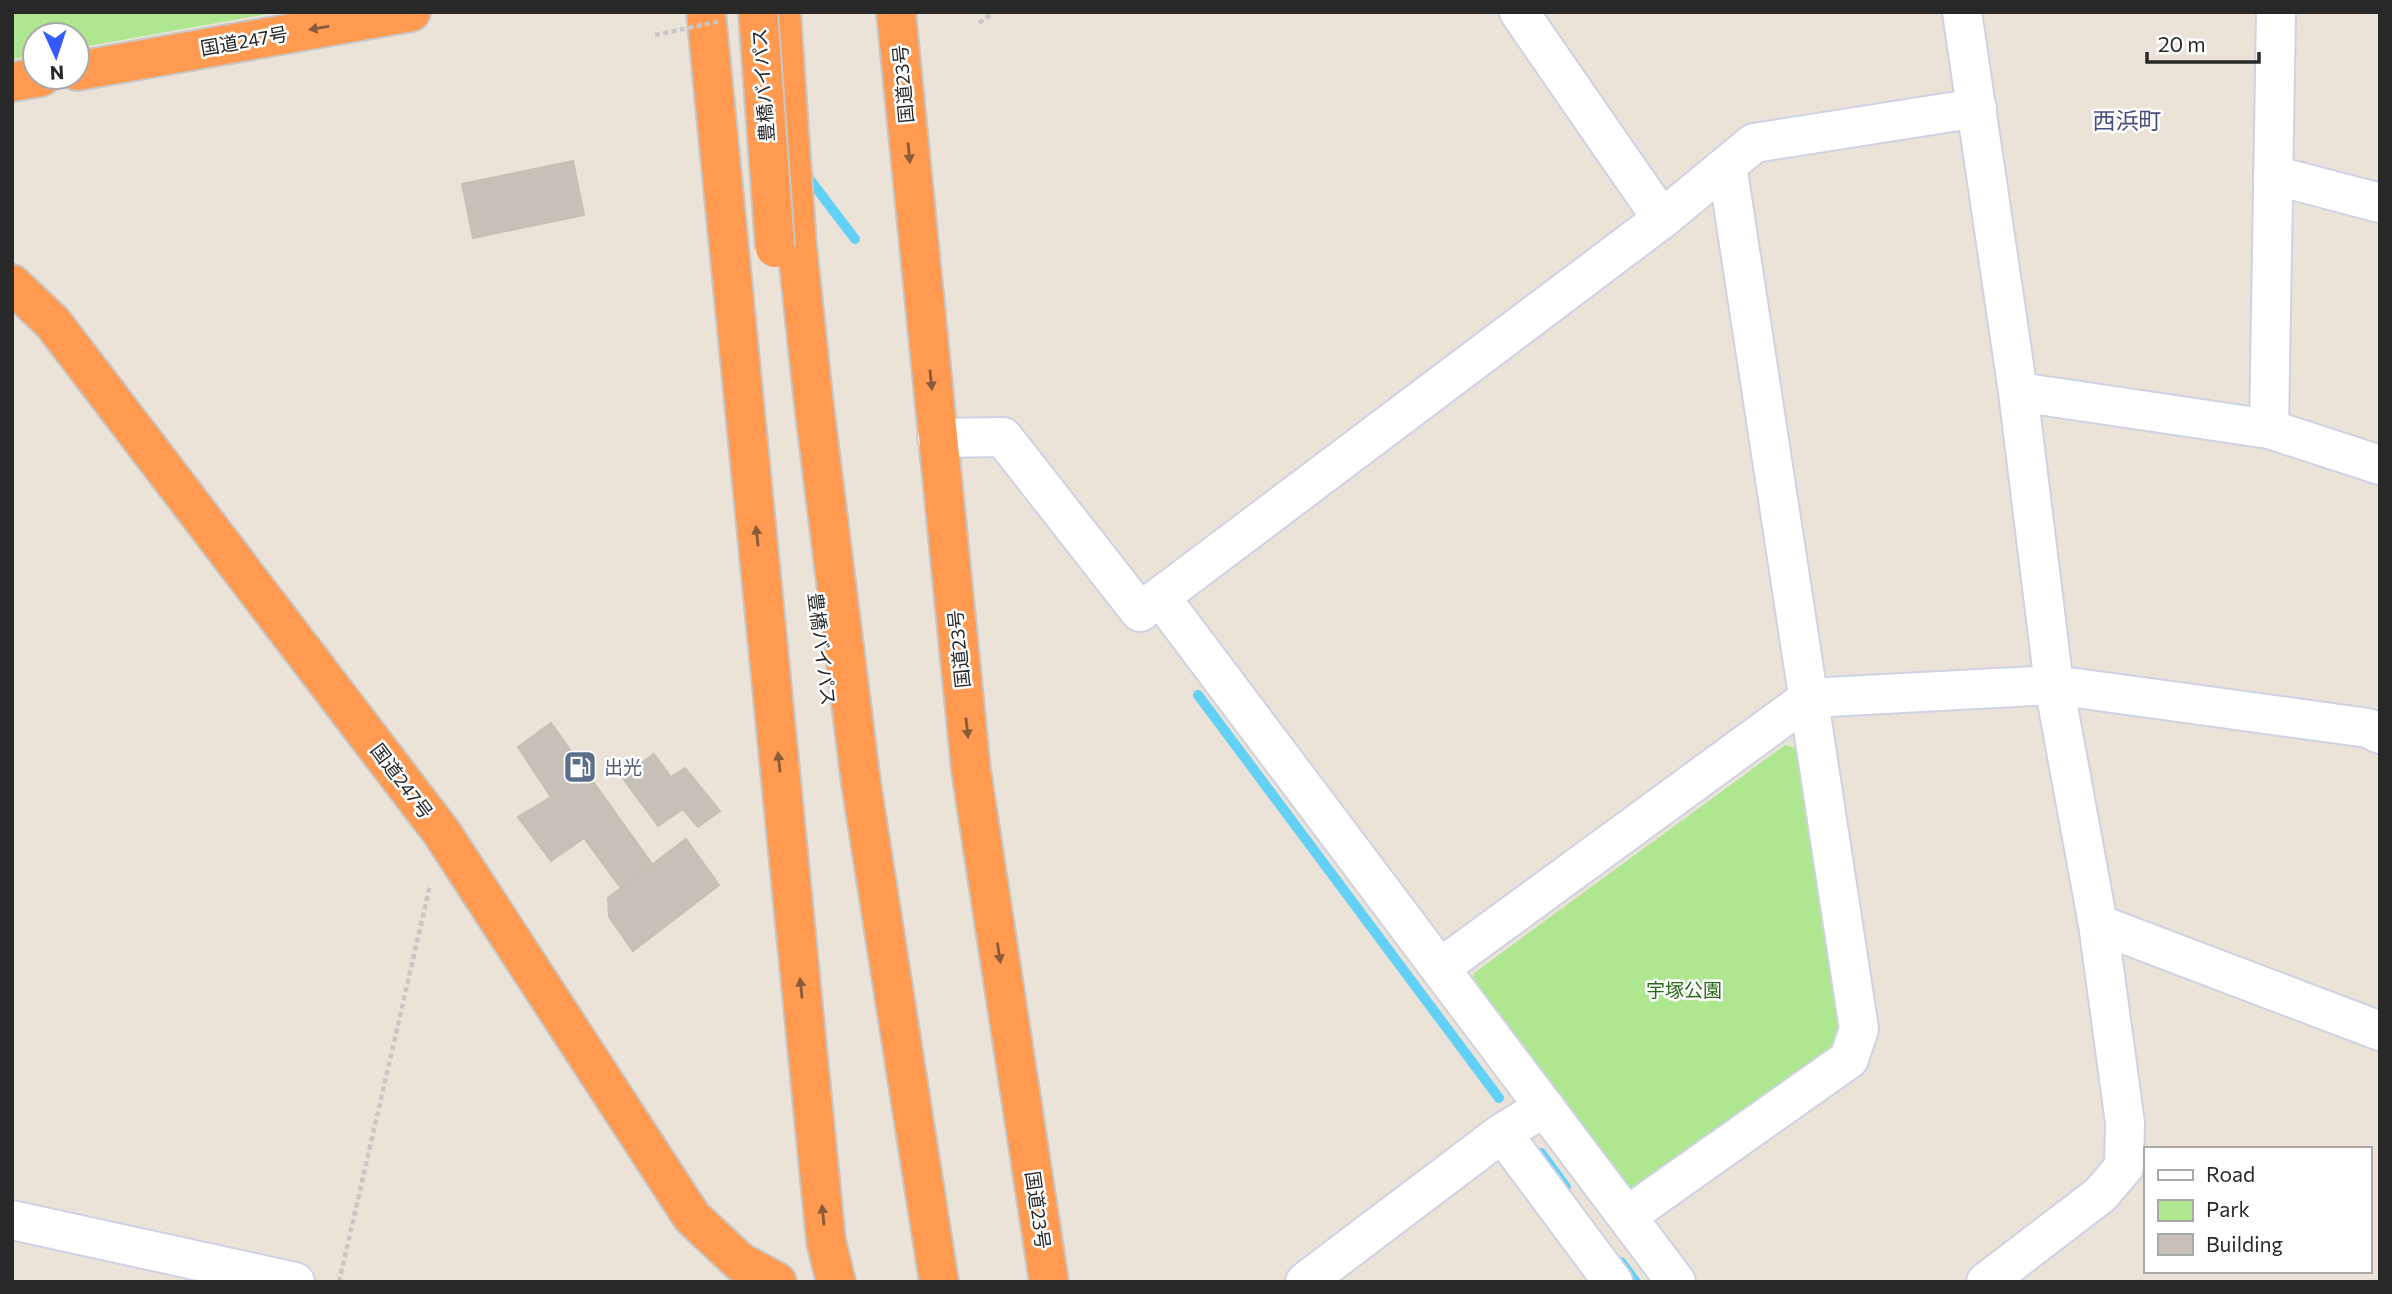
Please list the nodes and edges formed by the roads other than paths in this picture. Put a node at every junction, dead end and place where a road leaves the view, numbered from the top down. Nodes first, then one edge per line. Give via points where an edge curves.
1 (411, 12) edge
2 (781, 12) edge
3 (896, 12) edge
4 (1519, 12) edge
5 (1962, 12) edge
6 (2276, 12) edge
7 (732, 14) edge
8 (91, 69) edge
9 (1978, 108) junction
10 (1727, 165) junction
11 (2273, 175) junction
12 (2380, 203) edge
13 (1662, 219) junction
14 (12, 284) edge
15 (2018, 392) junction
16 (2269, 429) junction
17 (937, 438) junction
18 (2380, 465) edge
19 (1161, 598) junction
20 (2054, 685) junction
21 (1810, 698) junction
22 (2380, 734) edge
23 (2098, 924) junction
24 (1440, 968) junction
25 (2380, 1031) edge
26 (1545, 1107) junction
27 (1502, 1133) junction
28 (1627, 1216) junction
29 (12, 1220) edge
30 (1307, 1281) edge
31 (295, 1282) edge
32 (777, 1282) edge
33 (836, 1282) edge
34 (917, 1282) edge
35 (939, 1282) edge
36 (1049, 1282) edge
37 (1613, 1282) edge
38 (1676, 1282) edge
39 (1986, 1282) edge

1 -> 8 highway, 国道247号
2 - 35 highway, 豊橋バイパス via 797,246 859,769
3 -> 17 highway, 国道23号
4 - 13 street
5 - 9 street
6 - 11 street
33 -> 7 highway via 826,1241
7 - 34 highway, 豊橋バイパス, bridge via 775,248 840,786
9 - 10 street via 1754,143
9 - 15 street
10 - 13 street
10 - 21 street
11 - 12 street
11 - 16 street
13 - 19 street
14 - 32 highway, 国道247号 via 53,323 442,832 692,1217 740,1262
15 - 16 street
15 - 20 street
16 - 18 street
17 - 19 street via 1003,437 1140,612
17 -> 36 highway, 国道23号 via 971,770
19 - 24 street
20 - 21 street
20 - 22 street
20 - 23 street
21 - 24 street
21 - 28 street via 1859,1030 1849,1059
23 - 25 street
23 - 39 street via 2125,1123 2124,1167 2099,1195
24 - 26 street
26 - 27 street
26 - 28 street
27 - 30 street
27 - 37 street
28 - 38 street
29 - 31 street

